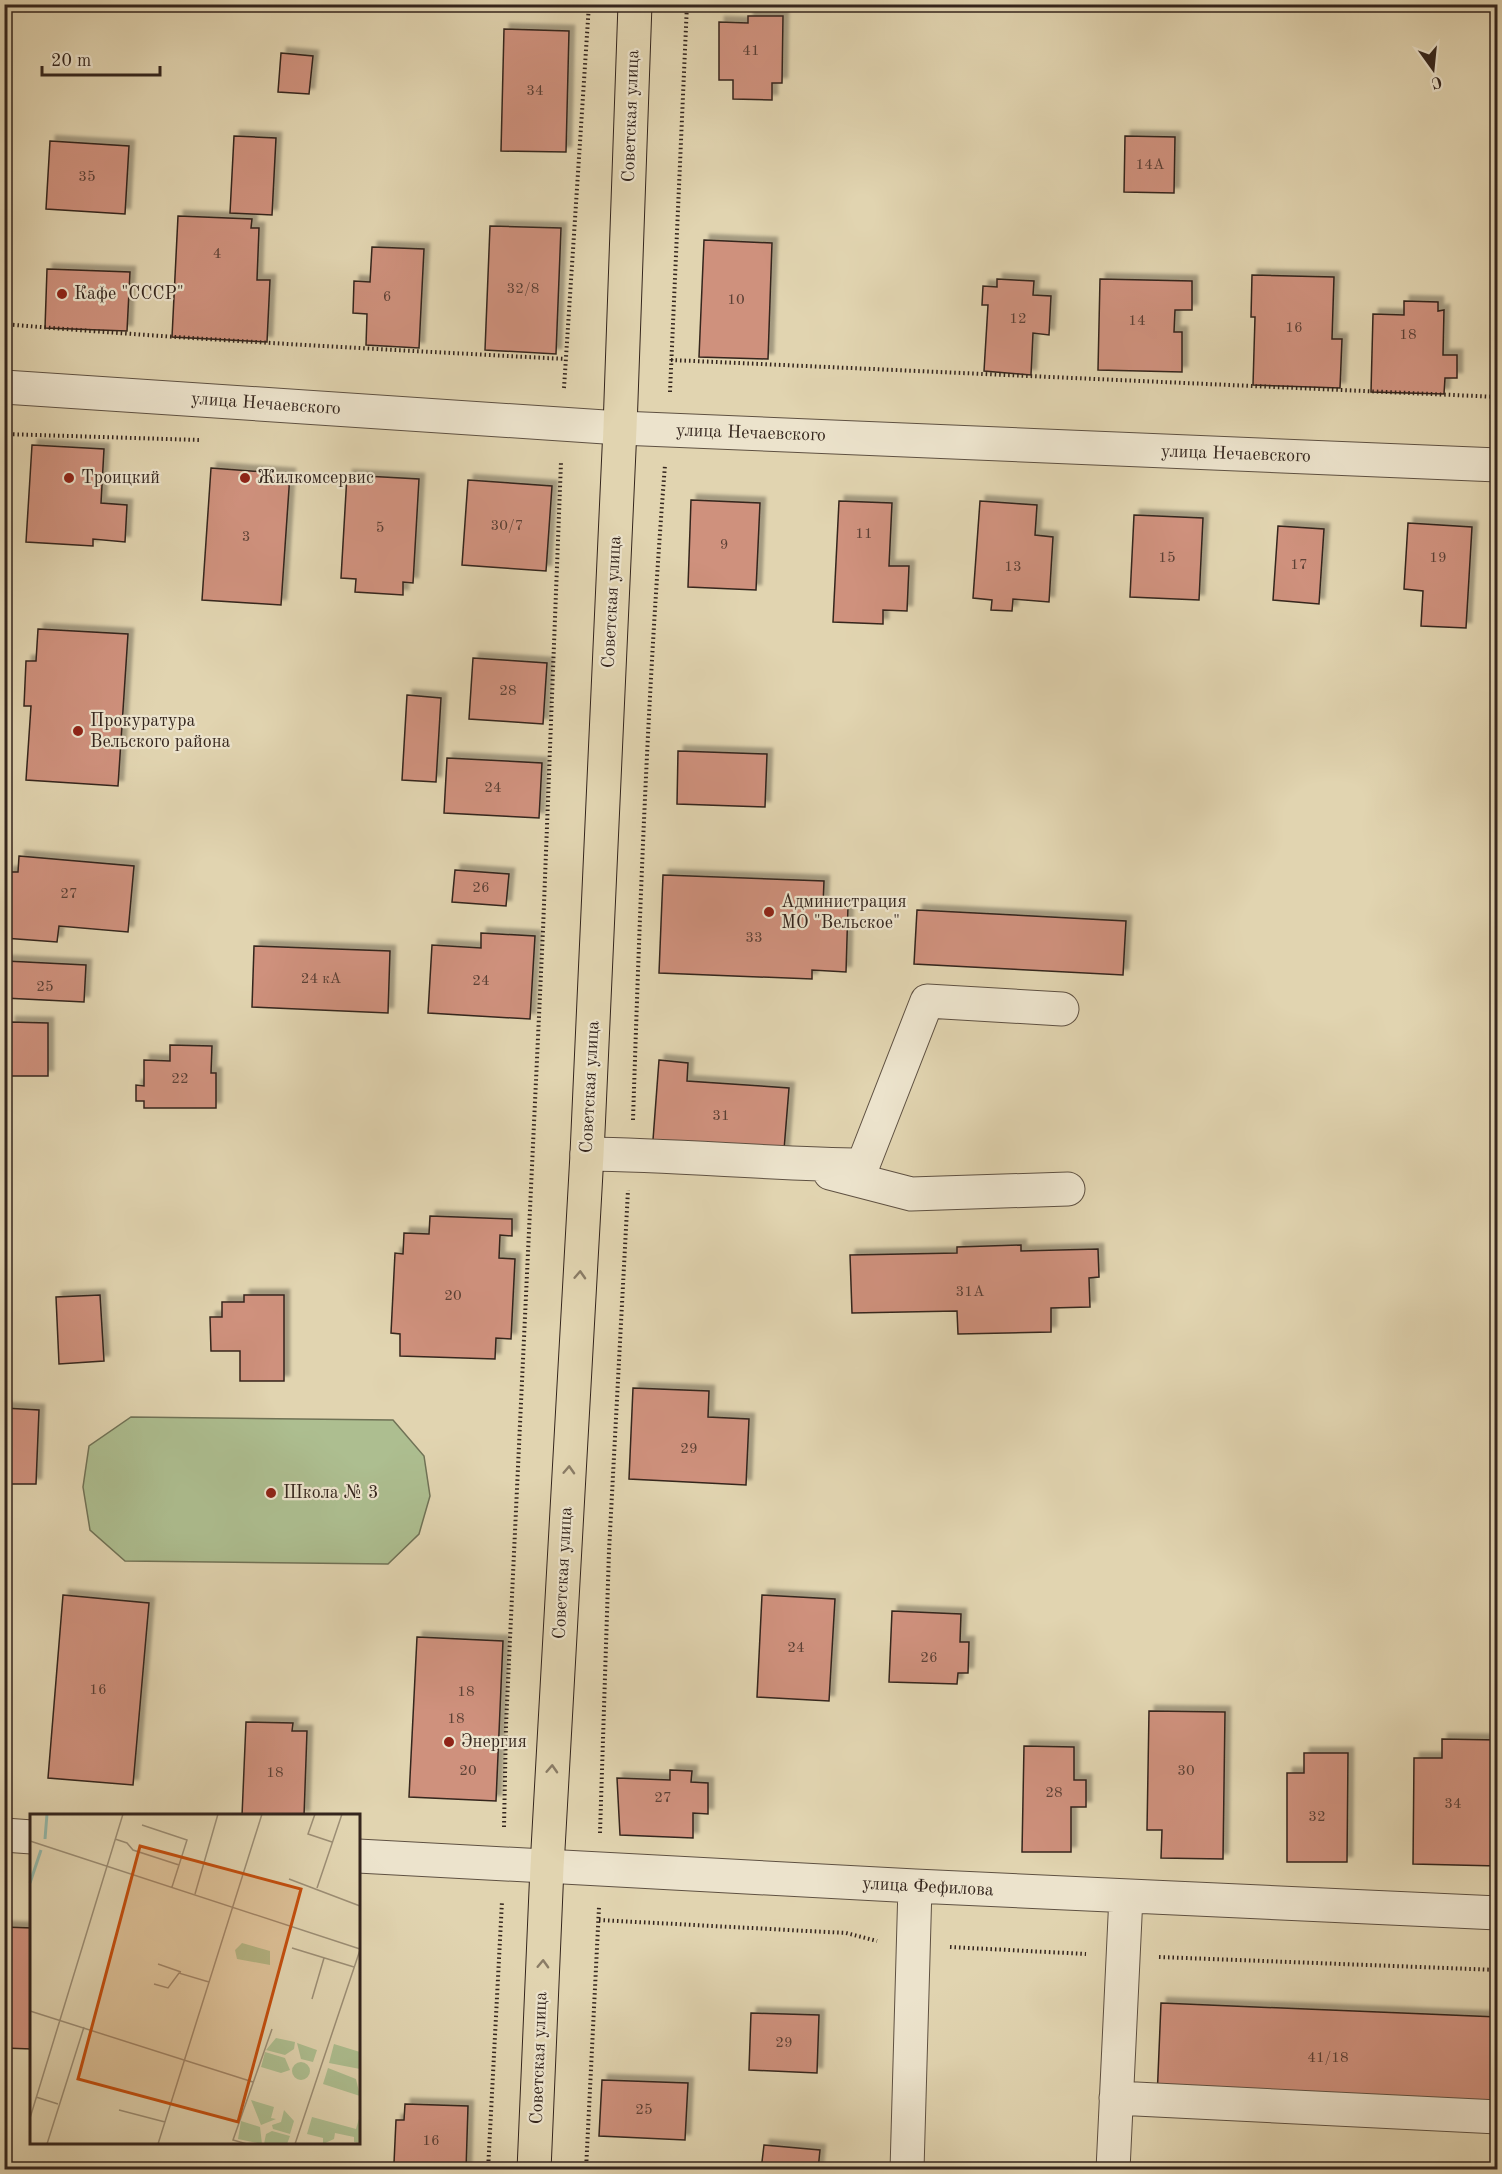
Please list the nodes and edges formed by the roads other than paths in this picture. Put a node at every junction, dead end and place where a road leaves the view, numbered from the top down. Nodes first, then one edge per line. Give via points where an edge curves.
1 (634, 4) edge
2 (4, 387) edge
3 (620, 428) junction
4 (1497, 465) edge
5 (1062, 1009) dead end
6 (587, 1154) junction
7 (800, 1164) junction
8 (1068, 1189) dead end
9 (4, 1835) edge
10 (30, 1837) edge
11 (360, 1856) edge
12 (547, 1867) junction
13 (915, 1887) junction
14 (1126, 1896) junction
15 (1497, 1913) edge
16 (1116, 2098) junction
17 (1497, 2117) edge
18 (534, 2169) edge
19 (907, 2169) edge
20 (1113, 2169) edge

1 - 3 main road, Советская улица
2 - 3 street, улица Нечаевского
3 - 4 street, улица Нечаевского
3 - 6 main road, Советская улица
5 - 7 street via 927,1001 863,1165
6 - 7 street
12 -> 6 main road, Советская улица
7 - 8 street via 911,1194
9 - 10 street
11 - 12 street, улица Фефилова
12 - 13 street, улица Фефилова
18 -> 12 main road, Советская улица
13 - 14 street, улица Фефилова
13 - 19 street
14 - 15 street, улица Фефилова
14 - 16 street
16 - 17 street
16 - 20 street

